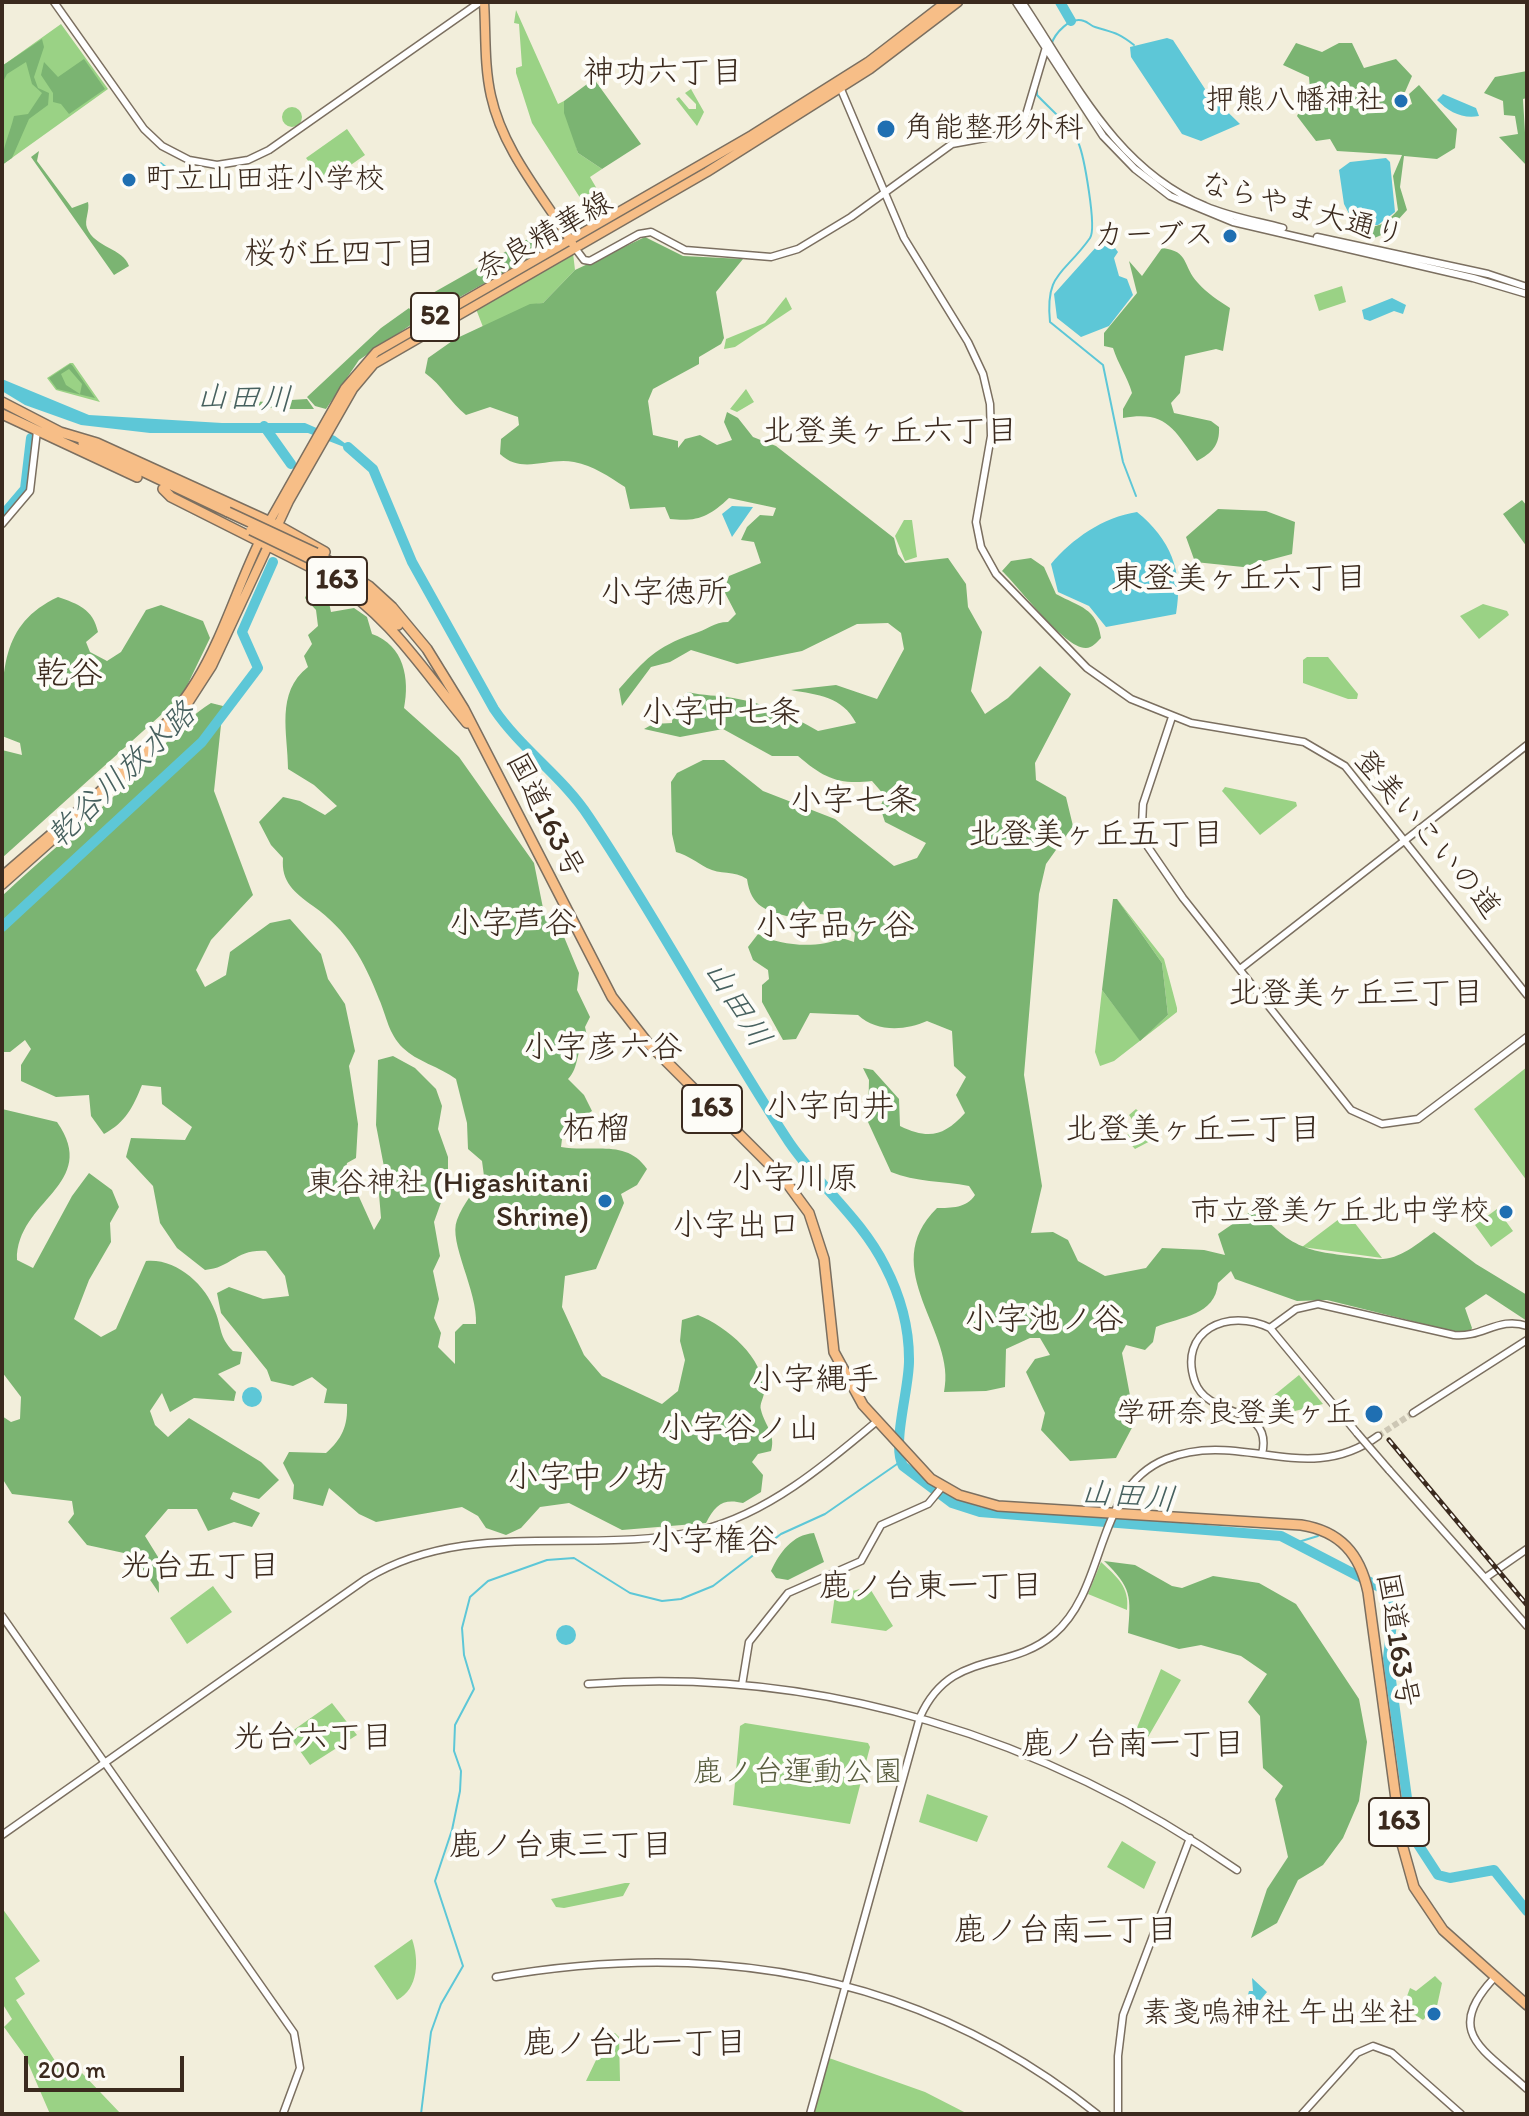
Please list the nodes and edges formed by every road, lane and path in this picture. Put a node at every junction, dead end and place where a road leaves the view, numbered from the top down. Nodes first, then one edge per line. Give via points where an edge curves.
1 (54, 2) edge
2 (482, 2) edge
3 (946, 2) edge
4 (958, 2) edge
5 (1016, 2) edge
6 (1022, 2) edge
7 (1047, 44) junction
8 (838, 85) junction
9 (883, 193) junction
10 (573, 244) junction
11 (1527, 287) edge
12 (1527, 294) edge
13 (2, 402) edge
14 (2, 414) edge
15 (38, 426) junction
16 (60, 432) junction
17 (163, 489) junction
18 (227, 515) junction
19 (273, 523) junction
20 (2, 524) edge
21 (263, 544) junction
22 (314, 556) junction
23 (464, 709) junction
24 (1172, 717) junction
25 (469, 726) junction
26 (477, 738) junction
27 (1527, 745) edge
28 (1405, 839) junction
29 (2, 876) edge
30 (2, 885) edge
31 (1240, 969) junction
32 (1527, 995) edge
33 (1527, 1037) edge
34 (1527, 1326) edge
35 (1270, 1328) junction
36 (1527, 1340) edge
37 (1413, 1413) tunnel mouth
38 (876, 1422) junction
39 (1378, 1436) tunnel mouth
40 (1262, 1454) junction
41 (940, 1489) junction
42 (1116, 1514) junction
43 (1527, 1549) edge
44 (1485, 1578) junction
45 (2, 1616) edge
46 (1527, 1626) edge
47 (588, 1684) dead end
48 (742, 1685) junction
49 (920, 1717) junction
50 (105, 1762) junction
51 (2, 1835) edge
52 (1190, 1838) junction
53 (1237, 1870) dead end
54 (496, 1977) dead end
55 (1495, 1977) junction
56 (846, 1986) junction
57 (1527, 2005) edge
58 (1527, 2089) edge
59 (283, 2114) edge
60 (810, 2114) edge
61 (1097, 2114) edge
62 (1118, 2114) edge
63 (1302, 2114) edge
64 (1461, 2114) edge

1 - 2 street via 151,138 177,155 217,165 269,150
2 - 10 main road via 487,72 497,117 516,157
3 - 8 main road, 奈良精華線 / 52
4 - 8 main road, 奈良精華線 / 52
5 - 7 street, ならやま大通り
6 - 7 street, ならやま大通り
7 - 9 street via 1017,132 952,144
7 - 11 street, ならやま大通り via 1125,152 1194,201 1230,216
7 - 12 street, ならやま大通り via 1084,110 1119,154 1188,206 1233,222
8 - 9 street, 登美いこいの道
8 - 10 main road, 奈良精華線 / 52 via 707,172
9 - 10 street via 785,255 685,250 651,232 590,261
9 - 24 street, 登美いこいの道 via 968,342 986,385 991,436 976,523 986,559 1095,675
10 - 19 main road, 奈良精華線 / 52 via 376,352 353,375
13 - 15 highway, 国道163号 / 163
14 - 15 highway, 国道163号 / 163
15 - 16 highway, 国道163号 / 163
15 - 17 highway, 国道163号 / 163
15 - 20 street via 30,491
16 - 18 highway, 国道163号 / 163
16 - 19 highway via 97,443
17 - 18 highway, 国道163号 / 163
17 - 21 highway, 163
18 - 22 highway, 国道163号 / 163, bridge
19 - 21 main road, 奈良精華線 / 52
19 - 23 highway via 382,590 440,658
21 - 25 highway, 163 via 328,576 371,607
21 - 29 main road, 奈良精華線 / 52 via 207,661 163,727
21 - 30 main road, 奈良精華線 / 52 via 212,666 170,729
22 - 23 highway, 国道163号 / 163 via 347,570 392,607 427,649
22 - 25 highway, 国道163号 / 163 via 386,611
23 - 26 highway, 国道163号 / 163
24 - 28 street, 登美いこいの道 via 1320,749 1352,772
24 - 31 street via 1145,797 1145,839 1155,861
25 - 26 highway, 国道163号 / 163
26 - 38 highway, 国道163号 / 163 via 612,997 647,1042 784,1179 809,1213 824,1259 834,1352
27 - 28 street
28 - 31 street
28 - 32 street, 登美いこいの道
31 - 33 street via 1346,1105 1375,1122 1404,1123 1425,1115
34 - 35 street via 1509,1321 1478,1334 1454,1335 1318,1304 1296,1309
35 - 40 street via 1243,1318 1217,1323 1199,1340 1193,1362 1195,1382 1207,1401 1259,1426
35 - 44 street, bridge
36 - 37 street
38 - 41 highway, 国道163号 / 163
38 - 50 street via 772,1500 717,1526 680,1535 472,1543 391,1565
39 - 40 street via 1327,1460
40 - 42 street via 1212,1448 1162,1461 1133,1481
41 - 42 highway, 国道163号 / 163 via 998,1506
41 - 48 street via 932,1499 881,1525 853,1566 788,1593 749,1642
42 - 49 street via 1063,1626 1035,1647 966,1667 948,1678
42 - 55 highway, 国道163号 / 163 via 1312,1527 1344,1542 1365,1575 1407,1870 1436,1922
43 - 44 street
44 - 46 street
45 - 50 street
47 - 48 street via 654,1680
48 - 49 street
49 - 52 street via 1038,1757 1122,1797
49 - 56 street
50 - 51 street
50 - 59 street via 294,2033 300,2068
52 - 53 street
52 - 62 street via 1123,2015
54 - 56 street via 604,1963 730,1964
55 - 57 highway, 国道163号 / 163
55 - 58 street via 1472,2005 1470,2028 1482,2048
56 - 60 street
56 - 61 street via 970,2031 1011,2053
63 - 64 street via 1357,2053 1373,2046 1392,2053

